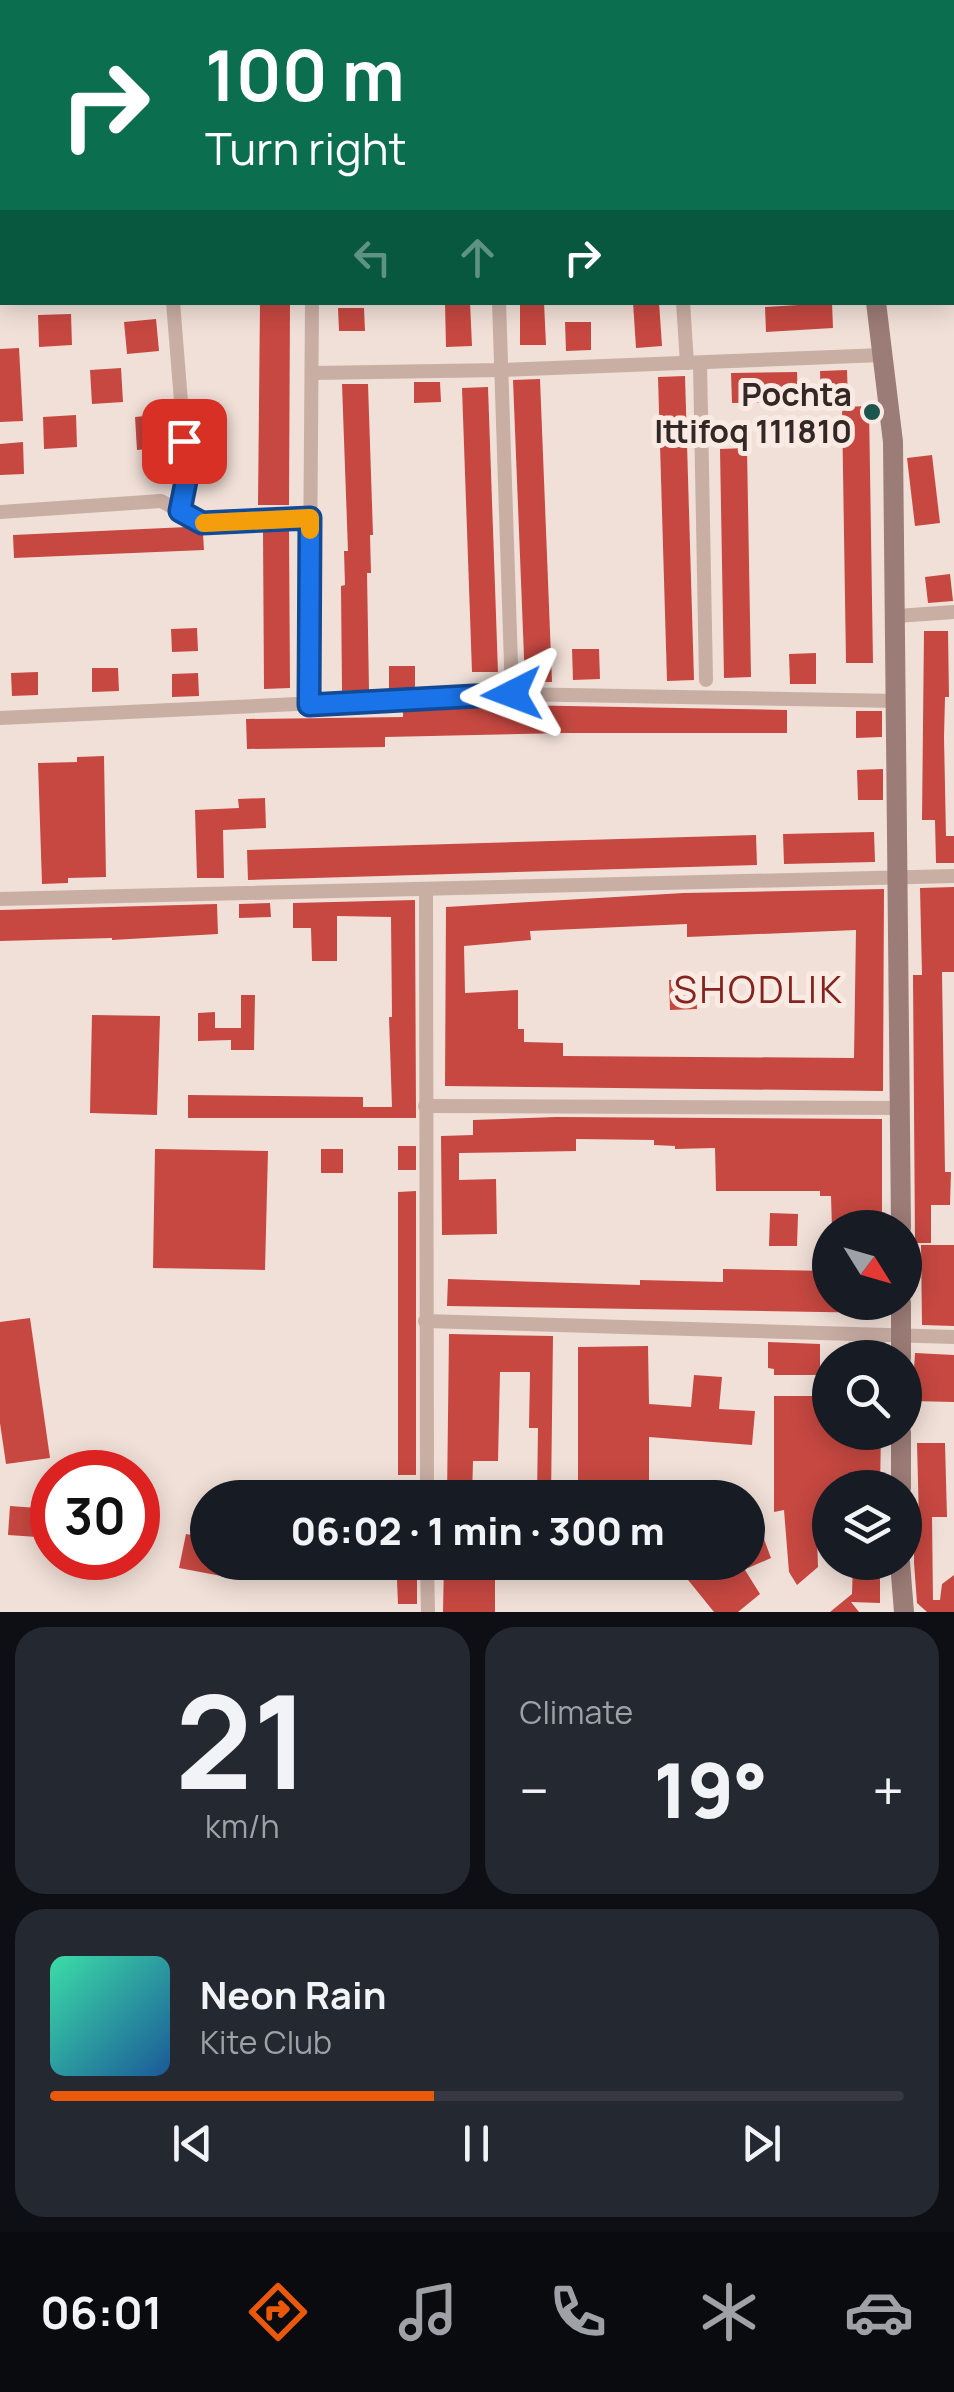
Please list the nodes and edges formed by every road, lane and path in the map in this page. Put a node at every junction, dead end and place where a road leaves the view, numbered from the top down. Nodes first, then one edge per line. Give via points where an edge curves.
1 (173, 305) edge
2 (312, 305) edge
3 (499, 305) edge
4 (684, 305) edge
5 (876, 305) edge
6 (883, 354) junction
7 (693, 362) junction
8 (502, 370) junction
9 (313, 373) junction
10 (180, 511) junction
11 (0, 512) edge
12 (310, 518) junction
13 (954, 612) edge
14 (896, 616) junction
15 (706, 680) dead end
16 (512, 694) junction
17 (898, 702) junction
18 (309, 705) junction
19 (0, 718) edge
20 (954, 876) edge
21 (899, 878) junction
22 (426, 889) junction
23 (0, 900) edge
24 (425, 1106) junction
25 (900, 1108) junction
26 (900, 1210) edge
27 (425, 1321) junction
28 (954, 1337) edge
29 (812, 1342) edge
30 (922, 1343) edge
31 (427, 1480) edge
32 (427, 1580) edge
33 (901, 1580) edge
34 (903, 1611) edge
35 (428, 1612) edge

1 - 10 street via 187,476
2 - 9 street
3 - 8 street
4 - 7 street
5 - 6 main road
6 - 7 street
6 - 14 main road via 893,442
7 - 8 street
7 - 15 street
8 - 9 street
8 - 16 street
9 - 12 street
10 - 11 street via 161,501
10 - 12 street via 202,523
12 - 18 street
13 - 14 street
14 - 17 main road
16 - 17 street
16 - 18 street
17 - 21 main road
18 - 19 street
20 - 21 street
21 - 22 street
21 - 25 main road
22 - 23 street
22 - 24 street
24 - 25 street
24 - 27 street
25 - 26 main road
27 - 29 street
27 - 31 street
28 - 30 street
32 - 35 street
33 - 34 main road

